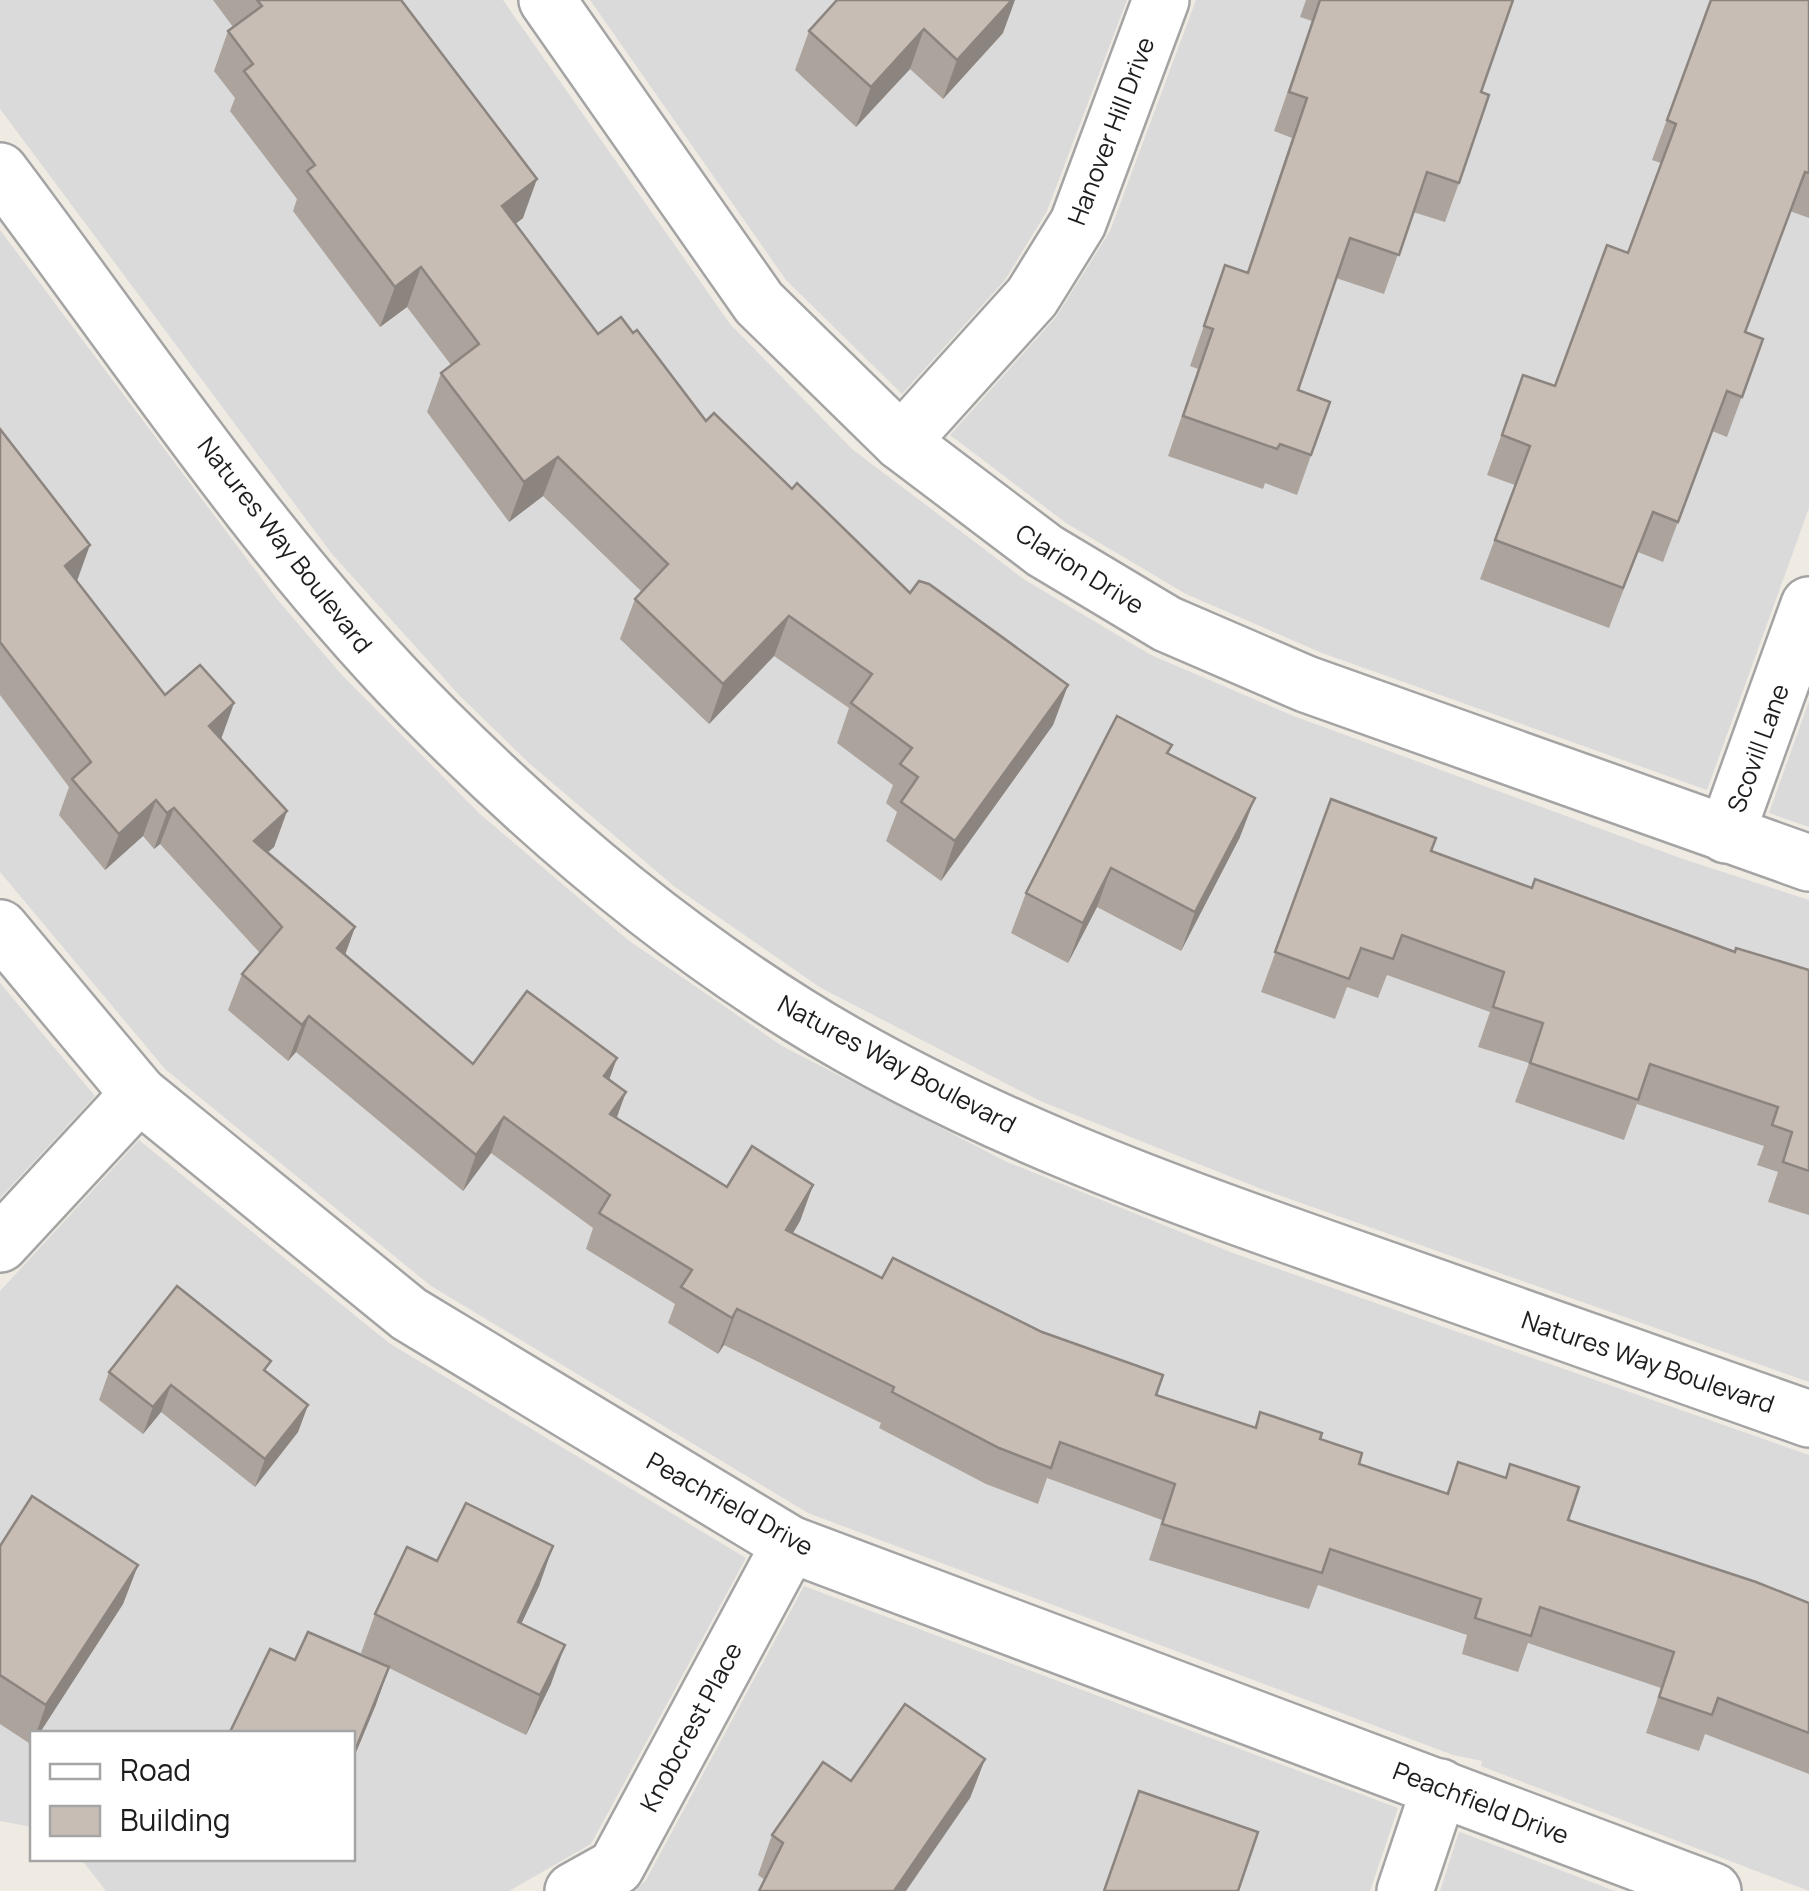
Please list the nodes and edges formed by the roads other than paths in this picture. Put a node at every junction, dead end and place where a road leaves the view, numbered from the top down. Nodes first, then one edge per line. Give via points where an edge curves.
1 (547, 0) edge
2 (1162, 0) edge
3 (0, 171) edge
4 (900, 442) junction
5 (1809, 605) edge
6 (1726, 835) junction
7 (1809, 864) edge
8 (0, 928) edge
9 (139, 1094) junction
10 (0, 1244) edge
11 (1809, 1418) edge
12 (790, 1544) junction
13 (1440, 1787) junction
14 (574, 1891) edge
15 (1405, 1891) edge
16 (1713, 1891) edge

1 - 4 street, Clarion Drive via 759,303
2 - 4 street, Hanover Hill Drive via 1078,223 1032,297
3 - 11 street, Natures Way Boulevard via 304,576 367,650 579,854 728,968 801,1017 1022,1132 1248,1221
4 - 6 street, Clarion Drive via 1045,551 1168,624 1306,684
5 - 6 street, Scovill Lane
6 - 7 street, Clarion Drive
8 - 9 street, Peachfield Drive
9 - 10 street
9 - 12 street, Peachfield Drive via 409,1314
12 - 13 street, Peachfield Drive
12 - 14 street, Knobcrest Place via 616,1868
13 - 15 street
13 - 16 street, Peachfield Drive

